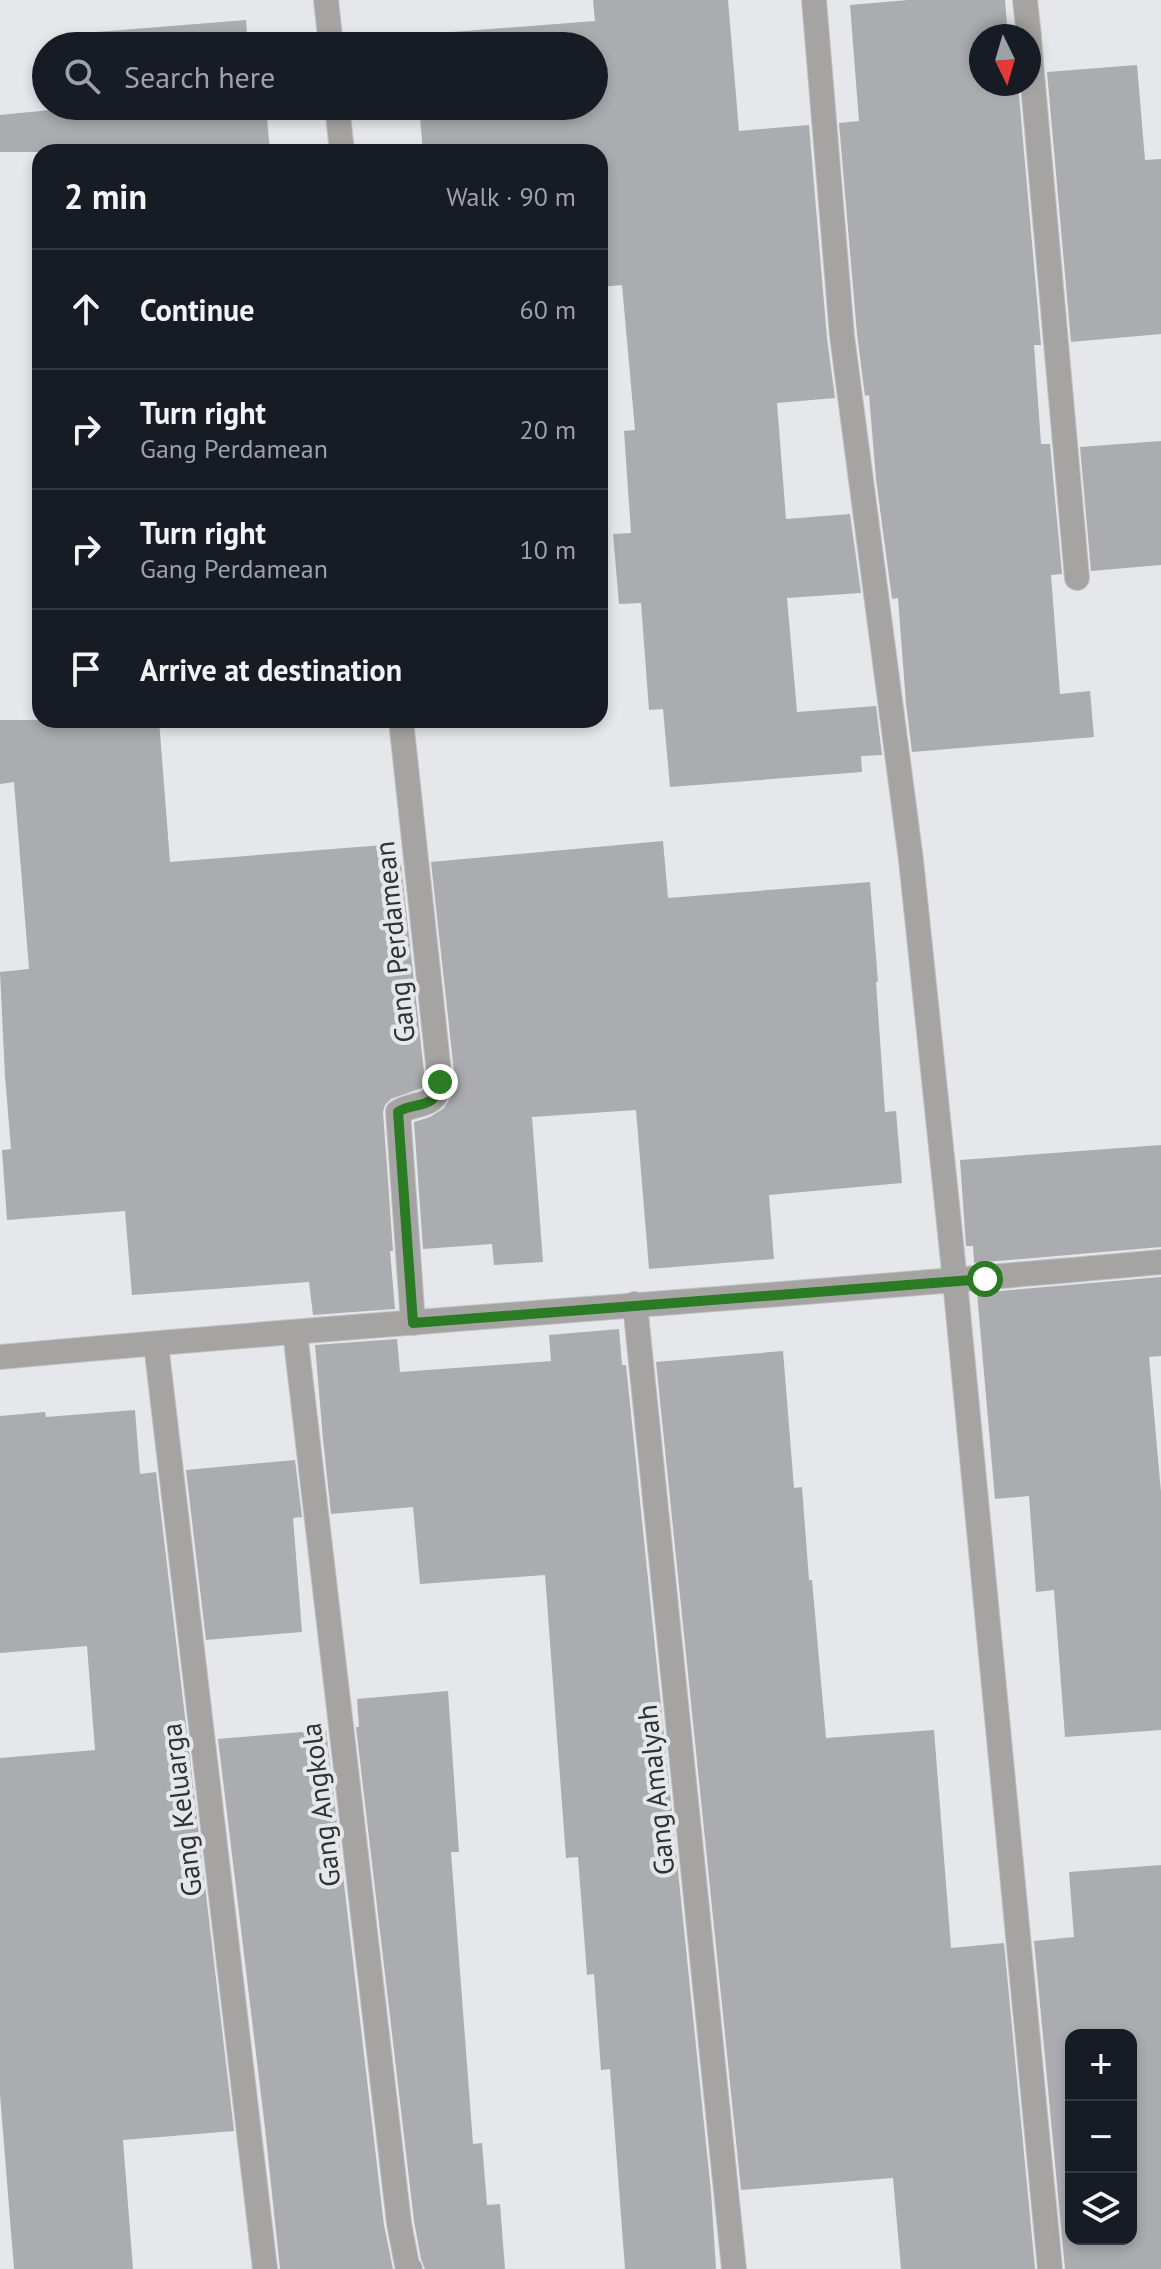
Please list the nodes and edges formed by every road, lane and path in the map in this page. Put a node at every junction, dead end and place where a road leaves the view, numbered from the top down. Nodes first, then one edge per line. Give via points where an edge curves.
1 (326, 0) edge
2 (814, 0) edge
3 (1025, 0) edge
4 (1028, 24) edge
5 (329, 32) edge
6 (1034, 96) edge
7 (339, 120) edge
8 (341, 144) edge
9 (1077, 578) dead end
10 (402, 728) edge
11 (1161, 1262) edge
12 (955, 1281) junction
13 (635, 1304) junction
14 (413, 1323) junction
15 (295, 1332) junction
16 (156, 1344) junction
17 (1, 1350) edge
18 (265, 2269) edge
19 (410, 2269) edge
20 (734, 2269) edge
21 (1050, 2269) edge

1 - 5 street
2 - 12 street via 842,336 911,860
3 - 4 street
6 - 9 street
7 - 8 street
10 - 14 street, Gang Perdamean via 440,1082 434,1098 398,1112
11 - 12 street
12 - 13 street
12 - 21 street
13 - 14 street
13 - 20 street, Gang Amalyah
14 - 15 street
15 - 16 street
15 - 19 street, Gang Angkola via 399,2223
16 - 17 street
16 - 18 street, Gang Keluarga

